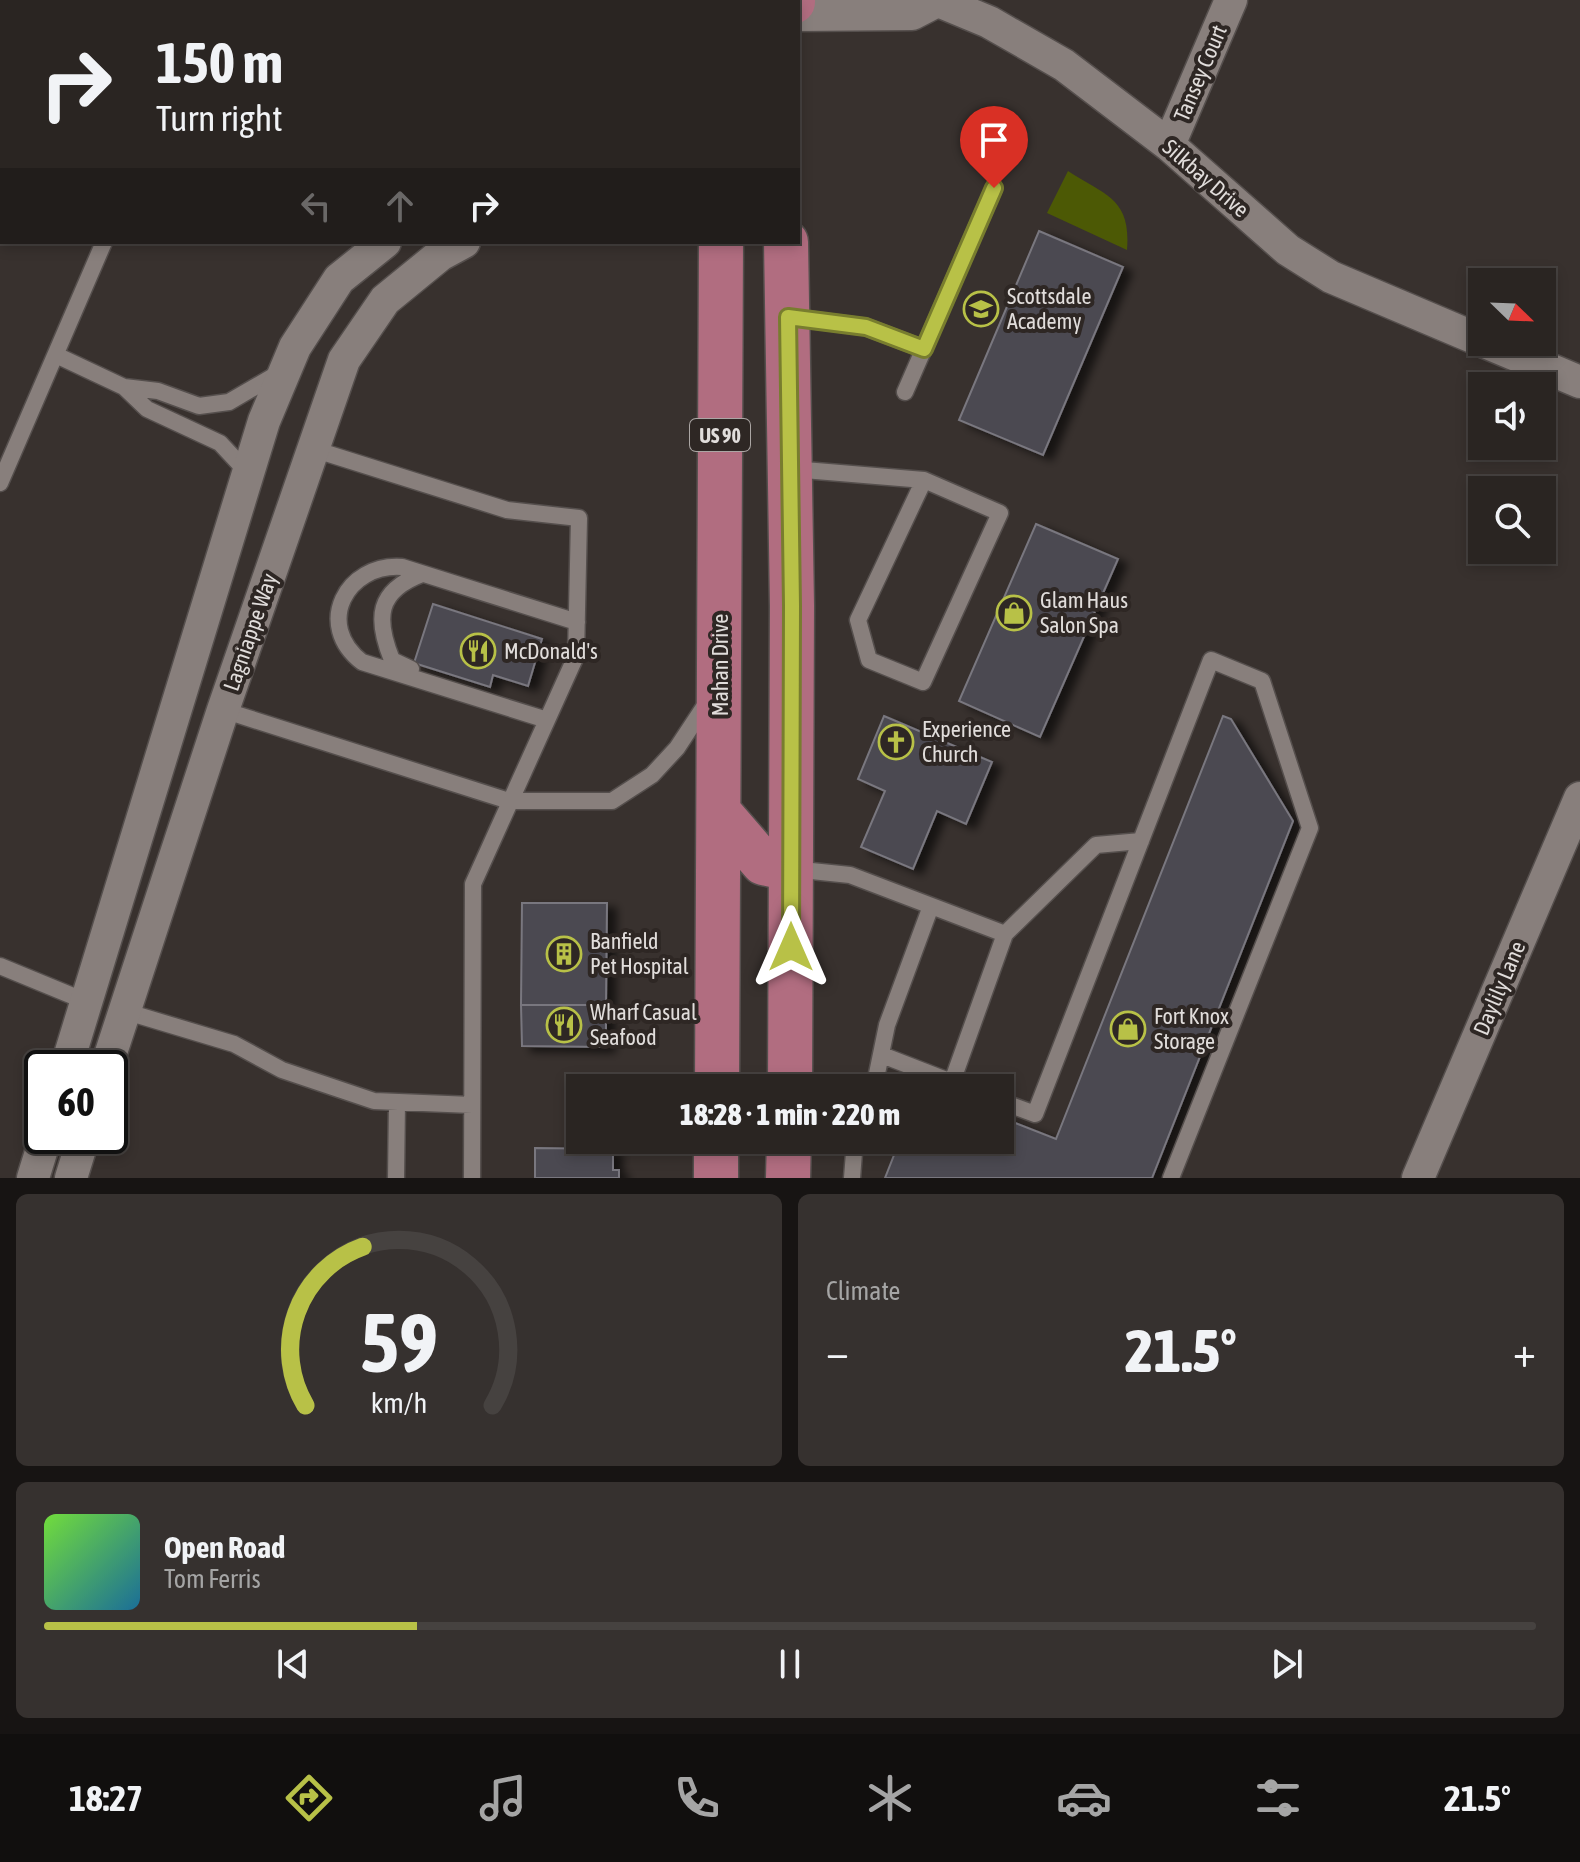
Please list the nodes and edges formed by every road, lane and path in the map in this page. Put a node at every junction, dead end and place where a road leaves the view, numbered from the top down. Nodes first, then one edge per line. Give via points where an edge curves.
1 (937, 0) edge
2 (1231, 0) edge
3 (800, 15) edge
4 (1169, 145) junction
5 (994, 188) dead end
6 (103, 244) edge
7 (383, 244) edge
8 (460, 244) edge
9 (721, 244) edge
10 (786, 244) edge
11 (788, 317) junction
12 (1468, 335) edge
13 (924, 349) junction
14 (56, 355) junction
15 (1518, 356) edge
16 (286, 369) junction
17 (1580, 382) edge
18 (124, 387) junction
19 (905, 392) dead end
20 (313, 449) junction
21 (790, 469) junction
22 (248, 473) junction
23 (924, 480) junction
24 (0, 483) edge
25 (422, 574) junction
26 (577, 622) junction
27 (404, 667) junction
28 (720, 683) junction
29 (179, 693) junction
30 (223, 710) junction
31 (547, 720) junction
32 (1580, 798) edge
33 (509, 801) junction
34 (719, 812) junction
35 (1141, 841) junction
36 (791, 869) junction
37 (931, 906) junction
38 (1005, 934) junction
39 (0, 966) edge
40 (85, 1001) junction
41 (124, 1011) junction
42 (71, 1050) edge
43 (112, 1050) edge
44 (882, 1055) junction
45 (717, 1074) edge
46 (790, 1074) edge
47 (877, 1074) edge
48 (931, 1074) edge
49 (962, 1074) edge
50 (397, 1102) junction
51 (472, 1105) junction
52 (1014, 1106) edge
53 (40, 1154) edge
54 (78, 1154) edge
55 (716, 1154) edge
56 (789, 1154) edge
57 (854, 1154) edge
58 (33, 1178) edge
59 (71, 1178) edge
60 (396, 1178) edge
61 (472, 1178) edge
62 (716, 1178) edge
63 (788, 1178) edge
64 (852, 1178) edge
65 (1171, 1178) edge
66 (1418, 1178) edge

1 - 3 street via 912,14
1 - 4 street, Silkbay Drive via 989,22 1064,65
2 - 4 street, Tansey Court
4 - 12 street, Silkbay Drive via 1298,257 1331,277
5 - 13 lane
6 - 14 lane
7 - 16 street via 339,279
8 - 20 street, Lagniappe Way via 385,300 344,360
9 - 28 main road, Mahan Drive / US 90
10 - 11 main road
11 - 13 lane via 866,327
11 - 21 main road
13 - 19 lane
14 - 18 lane
14 - 24 lane
15 - 17 street, Silkbay Drive
16 - 18 lane via 229,402 199,406 158,391
16 - 22 street
18 - 22 lane via 147,409 220,443
20 - 26 lane via 507,510 579,518
20 - 30 street, Lagniappe Way
21 - 23 lane
21 - 36 main road
22 - 29 street
23 - 23 lane via 1000,513 923,682 869,660 858,620
25 - 26 lane
25 - 27 lane via 388,593 382,610 383,638 392,660
25 - 27 lane via 378,578 360,587 346,623 351,640
25 - 31 lane via 381,566 357,580 340,600 339,620 353,655
26 - 31 lane via 576,656
27 - 31 lane via 519,702
28 - 33 lane via 662,765 612,801
28 - 34 main road, Mahan Drive / US 90
29 - 30 street
29 - 40 street
30 - 33 lane
30 - 41 street, Lagniappe Way
31 - 33 lane
32 - 66 street, Daylily Lane
33 - 51 lane via 473,884
34 - 36 main road via 763,863
34 - 45 main road, Mahan Drive / US 90
35 - 38 lane via 1096,845
35 - 52 lane via 1035,1114
35 - 65 lane via 1211,660 1262,681 1310,828
36 - 37 lane via 850,875
36 - 46 main road
37 - 38 lane
37 - 44 lane via 887,1025
38 - 49 lane
39 - 40 lane
40 - 41 street
40 - 42 street
41 - 43 street, Lagniappe Way
41 - 50 lane via 234,1044 282,1070 361,1097
44 - 47 lane
44 - 48 lane
50 - 51 lane
50 - 60 lane
51 - 61 lane
53 - 58 street
54 - 59 street
55 - 62 main road
56 - 63 main road
57 - 64 lane

